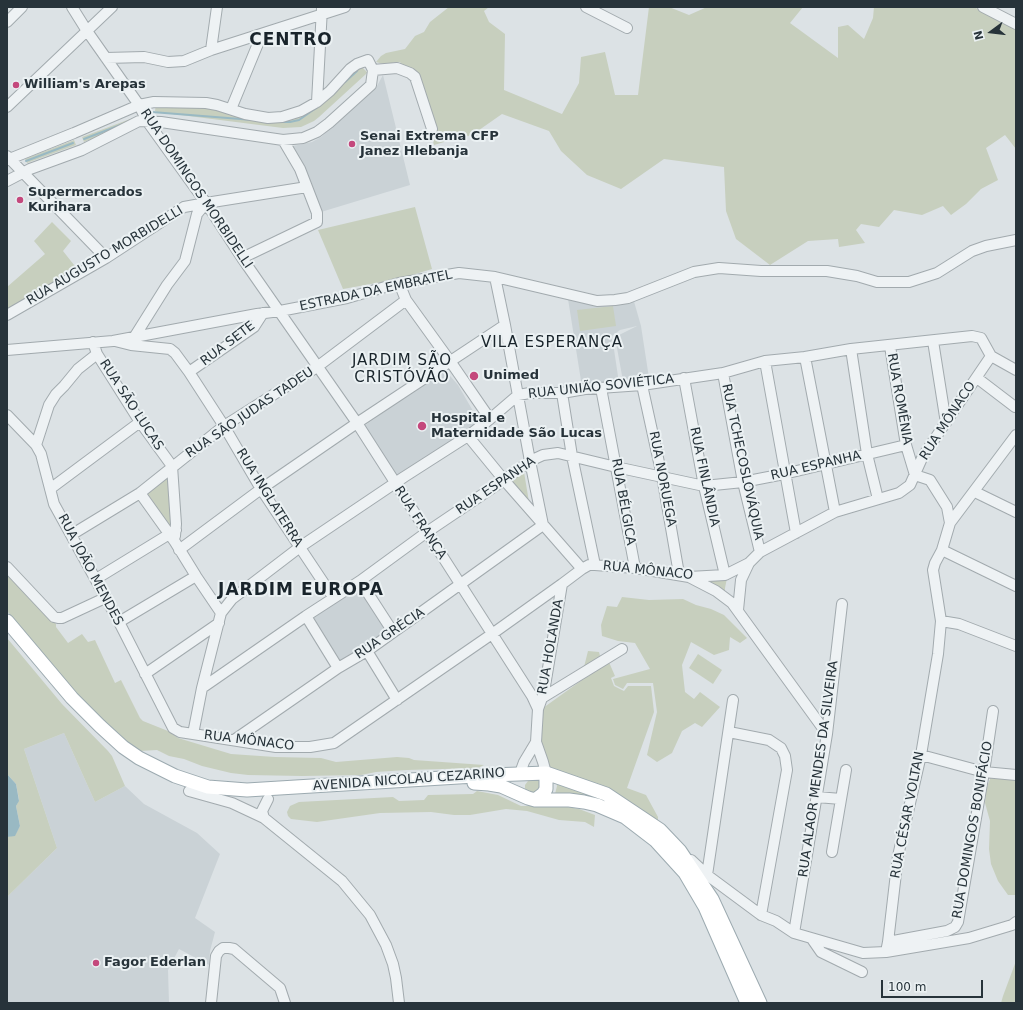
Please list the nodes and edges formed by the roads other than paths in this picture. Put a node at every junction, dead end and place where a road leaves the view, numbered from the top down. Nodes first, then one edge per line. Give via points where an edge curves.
1 (22, 7) edge
2 (72, 7) edge
3 (112, 7) edge
4 (216, 7) edge
5 (345, 7) edge
6 (586, 7) edge
7 (983, 7) edge
8 (322, 10) edge
9 (7, 22) edge
10 (1016, 24) edge
11 (628, 28) dead end
12 (87, 31) junction
13 (262, 34) junction
14 (211, 50) junction
15 (106, 58) junction
16 (373, 70) junction
17 (317, 102) junction
18 (139, 105) junction
19 (7, 107) edge
20 (232, 109) junction
21 (147, 121) junction
22 (432, 130) dead end
23 (283, 140) junction
24 (8, 158) edge
25 (23, 173) junction
26 (7, 181) edge
27 (307, 187) junction
28 (206, 202) junction
29 (1016, 240) edge
30 (106, 258) junction
31 (242, 258) junction
32 (495, 277) junction
33 (399, 283) junction
34 (406, 300) junction
35 (280, 311) junction
36 (263, 313) junction
37 (7, 315) edge
38 (505, 325) junction
39 (135, 336) junction
40 (113, 341) junction
41 (933, 341) junction
42 (93, 342) junction
43 (890, 346) junction
44 (851, 349) junction
45 (7, 350) edge
46 (98, 354) junction
47 (991, 356) junction
48 (804, 357) junction
49 (450, 361) junction
50 (765, 361) junction
51 (317, 367) junction
52 (1016, 370) edge
53 (190, 372) junction
54 (723, 373) junction
55 (684, 378) junction
56 (976, 378) junction
57 (642, 385) junction
58 (602, 388) junction
59 (562, 393) junction
60 (518, 395) junction
61 (1015, 407) edge
62 (7, 415) edge
63 (490, 419) junction
64 (140, 422) junction
65 (357, 423) junction
66 (946, 423) junction
67 (224, 426) junction
68 (468, 436) junction
69 (1015, 438) edge
70 (36, 445) junction
71 (906, 445) junction
72 (867, 454) junction
73 (572, 456) junction
74 (530, 461) junction
75 (825, 464) junction
76 (172, 466) junction
77 (616, 467) junction
78 (784, 474) junction
79 (915, 475) junction
80 (662, 476) junction
81 (504, 480) junction
82 (743, 482) junction
83 (395, 484) junction
84 (704, 486) junction
85 (50, 489) junction
86 (261, 489) junction
87 (975, 492) junction
88 (140, 493) junction
89 (878, 499) junction
90 (835, 512) junction
91 (1016, 512) edge
92 (950, 522) junction
93 (543, 525) junction
94 (427, 532) junction
95 (796, 533) junction
96 (71, 536) junction
97 (175, 539) junction
98 (300, 547) junction
99 (942, 550) junction
100 (760, 552) junction
101 (749, 563) junction
102 (594, 565) junction
103 (7, 567) edge
104 (635, 568) junction
105 (582, 569) junction
106 (725, 575) junction
107 (196, 576) junction
108 (684, 576) junction
109 (96, 579) junction
110 (360, 581) junction
111 (562, 584) junction
112 (460, 586) junction
113 (1016, 586) edge
114 (333, 597) junction
115 (105, 598) junction
116 (842, 604) dead end
117 (738, 610) junction
118 (306, 616) junction
119 (220, 618) junction
120 (941, 620) junction
121 (7, 621) edge
122 (119, 622) junction
123 (7, 631) edge
124 (393, 632) junction
125 (492, 634) junction
126 (1016, 646) edge
127 (622, 649) dead end
128 (367, 651) junction
129 (338, 668) junction
130 (145, 674) junction
131 (202, 688) junction
132 (542, 698) junction
133 (397, 700) junction
134 (733, 700) dead end
135 (538, 709) junction
136 (993, 711) dead end
137 (173, 728) joint
138 (728, 732) junction
139 (193, 734) junction
140 (827, 734) junction
141 (234, 740) junction
142 (536, 742) junction
143 (921, 755) junction
144 (846, 770) dead end
145 (984, 772) junction
146 (520, 773) junction
147 (546, 773) junction
148 (1016, 775) edge
149 (189, 791) junction
150 (519, 794) junction
151 (817, 797) junction
152 (268, 798) junction
153 (841, 799) junction
154 (535, 800) junction
155 (264, 818) junction
156 (680, 851) junction
157 (832, 852) dead end
158 (707, 875) junction
159 (761, 915) junction
160 (1016, 922) edge
161 (794, 934) junction
162 (812, 939) junction
163 (887, 947) junction
164 (862, 972) dead end
165 (211, 1003) edge
166 (285, 1003) edge
167 (399, 1003) edge
168 (747, 1003) edge
169 (760, 1003) edge

1 - 9 street
2 - 12 street, RUA DOMINGOS MORBIDELLI
3 - 12 street
4 - 14 street
5 - 8 street
6 - 11 street
7 - 10 street
8 - 13 street
8 - 17 street
12 - 15 street, RUA DOMINGOS MORBIDELLI
12 - 19 street
13 - 14 street
13 - 20 street
14 - 15 street via 184,62 144,57
15 - 18 street, RUA DOMINGOS MORBIDELLI
16 - 17 street via 368,60 357,64
16 - 22 street via 397,68 415,77
16 - 23 street via 371,84 329,123 303,138
17 - 20 street via 302,111 282,117 268,118
18 - 20 street via 154,102 206,103
18 - 21 street, RUA DOMINGOS MORBIDELLI
18 - 24 street via 74,134
21 - 23 street
21 - 25 street via 139,121 82,150
21 - 28 street, RUA DOMINGOS MORBIDELLI
23 - 27 street
24 - 25 street
25 - 26 street
25 - 30 street
27 - 28 street, RUA AUGUSTO MORBIDELLI
27 - 31 street via 317,213 317,222
28 - 30 street, RUA AUGUSTO MORBIDELLI via 184,207
28 - 31 street, RUA DOMINGOS MORBIDELLI
28 - 39 street via 197,214 185,261
29 - 32 street, ESTRADA DA EMBRATEL via 972,251 937,273 909,282 877,282 827,271 720,268 694,272 628,298 597,301
30 - 37 street, RUA AUGUSTO MORBIDELLI
31 - 35 street, RUA DOMINGOS MORBIDELLI
32 - 33 street, ESTRADA DA EMBRATEL via 459,273
32 - 38 street
33 - 34 street
33 - 35 street, ESTRADA DA EMBRATEL via 347,298
34 - 49 street
34 - 51 street, RUA SÃO JUDAS TADEU
35 - 36 street, ESTRADA DA EMBRATEL
35 - 51 street, RUA FRANÇA
36 - 39 street, ESTRADA DA EMBRATEL
36 - 53 street, RUA SETE via 254,327
38 - 49 street
38 - 60 street
39 - 40 street, ESTRADA DA EMBRATEL
40 - 42 street, ESTRADA DA EMBRATEL
40 - 53 street, RUA INGLATERRA via 170,349
41 - 43 street, RUA UNIÃO SOVIÉTICA
41 - 47 street, RUA UNIÃO SOVIÉTICA via 972,336 981,338
41 - 66 street
42 - 45 street, ESTRADA DA EMBRATEL
42 - 46 street, RUA SÃO LUCAS
43 - 44 street, RUA UNIÃO SOVIÉTICA
43 - 71 street, RUA ROMÊNIA
44 - 48 street, RUA UNIÃO SOVIÉTICA
44 - 72 street
46 - 64 street, RUA SÃO LUCAS
46 - 70 street via 78,369 56,394 49,405
47 - 52 street
47 - 56 street, RUA MÔNACO
48 - 50 street, RUA UNIÃO SOVIÉTICA
48 - 75 street
49 - 63 street
49 - 65 street
50 - 54 street, RUA UNIÃO SOVIÉTICA
50 - 78 street
51 - 65 street, RUA FRANÇA
51 - 67 street, RUA SÃO JUDAS TADEU
53 - 67 street, RUA INGLATERRA
54 - 55 street, RUA UNIÃO SOVIÉTICA
54 - 82 street, RUA TCHECOSLOVÁQUIA
55 - 57 street, RUA UNIÃO SOVIÉTICA
55 - 84 street, RUA FINLÂNDIA
56 - 61 street
56 - 66 street, RUA MÔNACO
57 - 58 street, RUA UNIÃO SOVIÉTICA
57 - 80 street, RUA NORUEGA
58 - 59 street, RUA UNIÃO SOVIÉTICA
58 - 77 street, RUA BÉLGICA
59 - 60 street, RUA UNIÃO SOVIÉTICA
59 - 73 street
60 - 63 street, RUA UNIÃO SOVIÉTICA
60 - 74 street
62 - 70 street, RUA JOÃO MENDES
63 - 68 street, RUA UNIÃO SOVIÉTICA
64 - 76 street, RUA SÃO LUCAS
64 - 85 street
65 - 83 street, RUA FRANÇA
65 - 86 street
66 - 79 street, RUA MÔNACO via 923,456
67 - 76 street, RUA SÃO JUDAS TADEU
67 - 86 street, RUA INGLATERRA
68 - 81 street
68 - 83 street, RUA UNIÃO SOVIÉTICA
69 - 87 street
70 - 85 street, RUA JOÃO MENDES via 41,454
71 - 72 street, RUA ESPANHA
71 - 79 street, RUA ROMÊNIA
72 - 75 street, RUA ESPANHA
72 - 89 street
73 - 74 street, RUA ESPANHA via 558,452
73 - 77 street, RUA ESPANHA
73 - 102 street
74 - 81 street, RUA ESPANHA
74 - 93 street
75 - 78 street, RUA ESPANHA
75 - 90 street
76 - 88 street, RUA SÃO JUDAS TADEU
76 - 97 street
77 - 80 street, RUA ESPANHA
77 - 104 street, RUA BÉLGICA
78 - 82 street, RUA ESPANHA
78 - 95 street
79 - 89 street, RUA MÔNACO via 910,485 899,493
79 - 92 street via 930,480 947,507
80 - 84 street, RUA ESPANHA
80 - 108 street, RUA NORUEGA
81 - 93 street
81 - 94 street, RUA ESPANHA
82 - 84 street, RUA ESPANHA
82 - 100 street, RUA TCHECOSLOVÁQUIA
83 - 94 street, RUA FRANÇA
83 - 98 street, RUA UNIÃO SOVIÉTICA
84 - 106 street, RUA FINLÂNDIA
85 - 96 street, RUA JOÃO MENDES via 54,504
86 - 97 street
86 - 98 street, RUA INGLATERRA
87 - 91 street
87 - 92 street
88 - 96 street, RUA SÃO JUDAS TADEU
88 - 97 street
89 - 90 street, RUA MÔNACO
90 - 95 street, RUA MÔNACO
92 - 99 street, RUA CÉSAR VOLTAN
93 - 105 street
93 - 112 street, RUA GRÉCIA
94 - 110 street, RUA ESPANHA
94 - 112 street, RUA FRANÇA
95 - 100 street, RUA MÔNACO
96 - 109 street, RUA JOÃO MENDES
97 - 107 street
97 - 109 street
98 - 114 street, RUA INGLATERRA
98 - 119 street, RUA UNIÃO SOVIÉTICA via 232,599
99 - 113 street
99 - 120 street, RUA CÉSAR VOLTAN via 933,570
100 - 101 street, RUA MÔNACO
101 - 106 street, RUA MÔNACO
101 - 117 street via 741,580
102 - 104 street, RUA MÔNACO
102 - 105 street, RUA MÔNACO
103 - 115 street via 54,617 62,618
104 - 108 street, RUA MÔNACO
105 - 111 street, RUA MÔNACO
106 - 108 street, RUA MÔNACO
107 - 119 street
107 - 122 street
108 - 117 street via 716,591
109 - 115 street, RUA JOÃO MENDES
110 - 114 street, RUA ESPANHA
110 - 124 street
111 - 125 street, RUA MÔNACO
111 - 132 street, RUA HOLANDA
112 - 124 street, RUA GRÉCIA
112 - 125 street, RUA FRANÇA
114 - 118 street, RUA ESPANHA
115 - 122 street, RUA JOÃO MENDES
116 - 140 street, RUA ALAOR MENDES DA SILVEIRA
117 - 140 street
118 - 129 street
118 - 131 street, RUA ESPANHA
119 - 130 street
119 - 131 street
120 - 126 street via 959,624
120 - 143 street, RUA CÉSAR VOLTAN via 938,654
121 - 146 main road, AVENIDA NICOLAU CEZARINO via 72,698 123,747 175,776 208,788 247,790
122 - 130 street, RUA JOÃO MENDES
123 - 149 main road, AVENIDA NICOLAU CEZARINO via 67,701 121,755 141,768
124 - 128 street, RUA GRÉCIA
125 - 133 street, RUA MÔNACO
125 - 135 street, RUA FRANÇA
127 - 132 street
128 - 129 street, RUA GRÉCIA
128 - 133 street
129 - 141 street, RUA GRÉCIA
130 - 137 street, RUA JOÃO MENDES
131 - 139 street
132 - 135 street, RUA HOLANDA
133 - 141 street, RUA MÔNACO via 334,743 322,746 276,746
134 - 138 street
135 - 142 street
136 - 145 street, RUA DOMINGOS BONIFÁCIO
137 - 139 street, RUA MÔNACO
138 - 158 street
138 - 159 street via 769,740 780,748 785,756 786,770
139 - 141 street, RUA MÔNACO
140 - 151 street, RUA ALAOR MENDES DA SILVEIRA
142 - 146 street
142 - 147 street
143 - 145 street
143 - 163 street, RUA CÉSAR VOLTAN via 898,856
144 - 153 street
145 - 148 street
145 - 163 street, RUA DOMINGOS BONIFÁCIO via 958,922 955,927 946,931
146 - 147 main road, AVENIDA NICOLAU CEZARINO
146 - 150 main road
147 - 154 main road via 546,789
147 - 156 main road, AVENIDA NICOLAU CEZARINO via 606,794 660,830
149 - 152 main road, AVENIDA NICOLAU CEZARINO
149 - 155 street via 232,803
150 - 152 main road, AVENIDA NICOLAU CEZARINO via 501,786 475,783
150 - 154 main road, AVENIDA NICOLAU CEZARINO
151 - 153 street
151 - 161 street, RUA ALAOR MENDES DA SILVEIRA
152 - 155 street via 262,811
153 - 157 street
154 - 168 main road, AVENIDA NICOLAU CEZARINO via 569,800 598,805 625,817 674,858 686,873 705,907
155 - 167 street via 342,881 370,915 393,964
156 - 158 street
156 - 169 main road, AVENIDA NICOLAU CEZARINO via 712,899
158 - 159 street
159 - 161 street via 776,921
160 - 163 street via 969,938
161 - 162 street
162 - 163 street via 863,953
162 - 164 street via 821,952
165 - 166 street via 216,956 223,948 234,949 280,988

